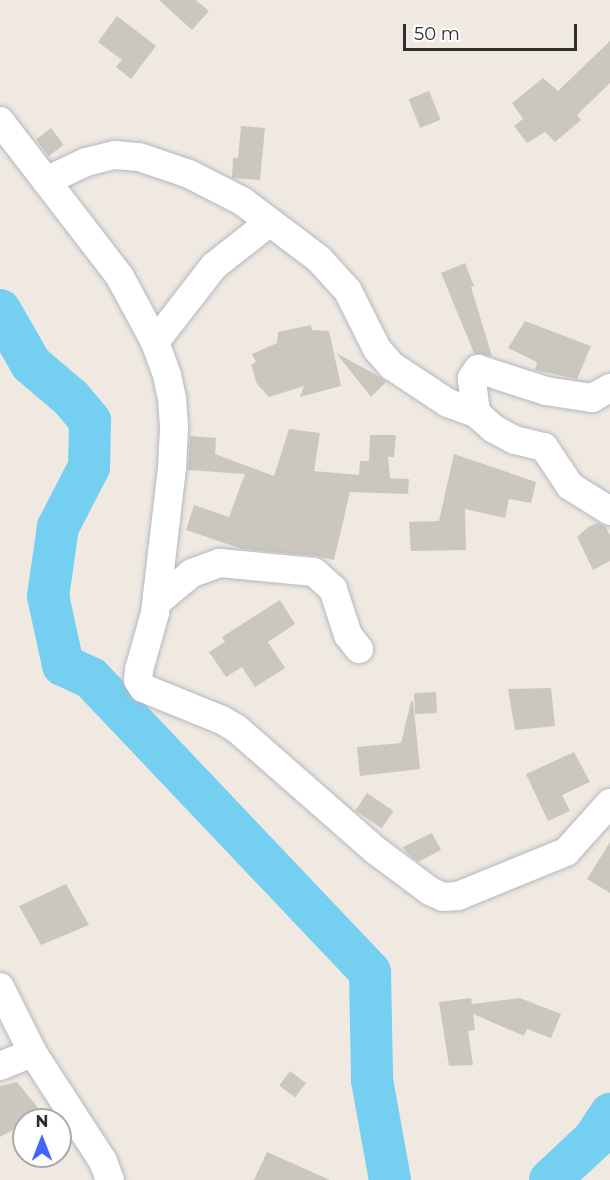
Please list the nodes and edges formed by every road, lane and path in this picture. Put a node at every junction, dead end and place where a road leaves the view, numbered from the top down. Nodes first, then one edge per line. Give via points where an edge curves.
1 (0, 121) edge
2 (46, 181) junction
3 (270, 222) junction
4 (155, 342) junction
5 (610, 388) edge
6 (476, 413) junction
7 (610, 511) edge
8 (157, 602) junction
9 (359, 649) dead end
10 (610, 803) edge
11 (0, 987) edge
12 (33, 1053) junction
13 (0, 1066) edge
14 (110, 1180) edge

1 - 2 street
2 - 3 street via 86,162 115,155 139,157 189,174 242,201
2 - 4 street via 120,277
3 - 4 street via 214,266
3 - 6 street via 319,259 348,291 377,349 392,366 448,403
4 - 8 street via 172,398 174,428
5 - 6 street via 592,398 546,391 478,369 472,378
6 - 7 street via 515,440 544,447 570,486
8 - 9 street via 192,573 220,563 314,572 333,589 348,635
8 - 10 street via 139,670 138,680 143,688 237,729 375,850 443,897 458,896 566,852
11 - 12 street
12 - 13 street
12 - 14 street via 103,1161

